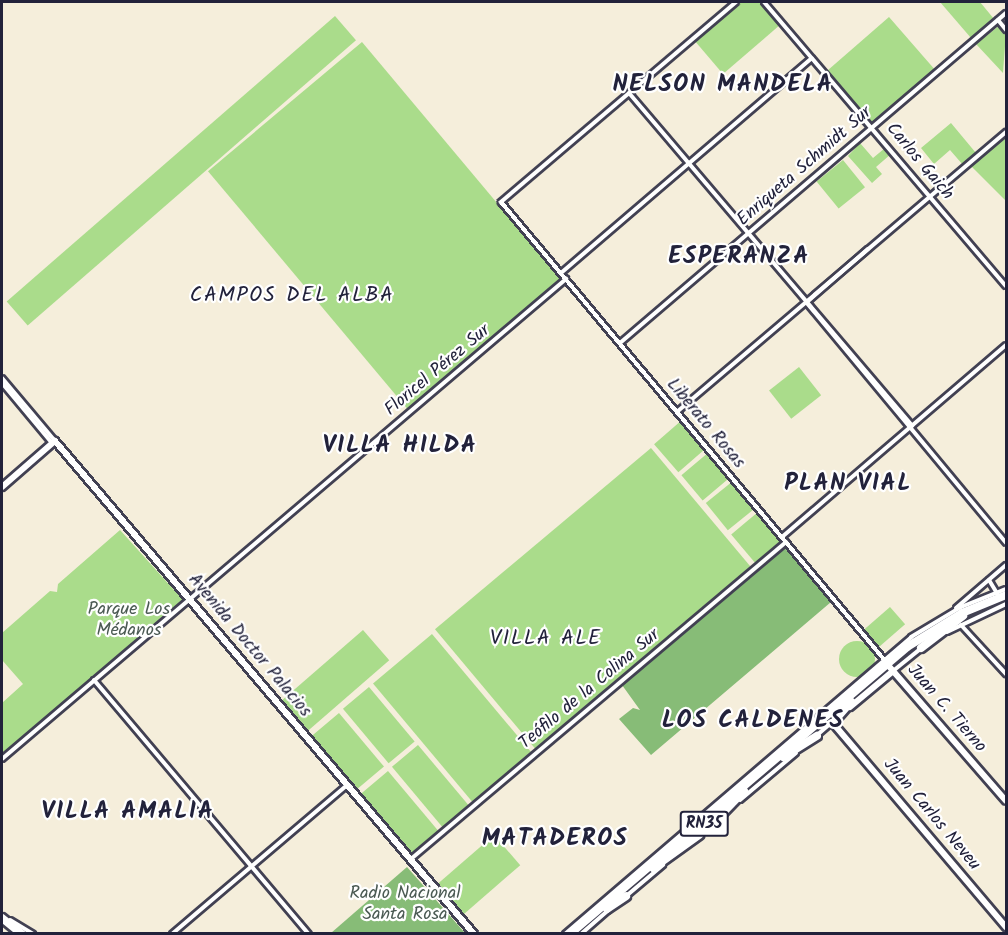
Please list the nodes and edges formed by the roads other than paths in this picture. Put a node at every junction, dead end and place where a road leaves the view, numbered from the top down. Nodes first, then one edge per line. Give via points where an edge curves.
1 (736, 2) edge
2 (764, 2) edge
3 (1006, 13) edge
4 (998, 20) junction
5 (1006, 30) edge
6 (812, 58) junction
7 (629, 93) junction
8 (872, 128) junction
9 (1006, 132) edge
10 (688, 164) junction
11 (931, 197) junction
12 (748, 234) junction
13 (561, 273) junction
14 (566, 279) junction
15 (1006, 286) edge
16 (806, 303) junction
17 (620, 343) junction
18 (1006, 345) edge
19 (2, 378) edge
20 (2, 383) edge
21 (678, 411) junction
22 (911, 427) junction
23 (54, 442) junction
24 (2, 487) edge
25 (782, 537) junction
26 (786, 542) junction
27 (1006, 543) edge
28 (1006, 565) edge
29 (989, 580) junction
30 (1006, 589) edge
31 (1003, 599) edge
32 (188, 600) junction
33 (985, 603) junction
34 (951, 612) junction
35 (962, 620) junction
36 (928, 626) junction
37 (921, 648) joint
38 (888, 665) junction
39 (1005, 675) edge
40 (871, 679) junction
41 (94, 680) junction
42 (829, 706) junction
43 (817, 716) junction
44 (834, 720) junction
45 (816, 736) junction
46 (782, 755) junction
47 (2, 759) edge
48 (765, 769) junction
49 (750, 782) junction
50 (346, 785) junction
51 (1006, 801) edge
52 (710, 808) junction
53 (698, 818) junction
54 (712, 824) junction
55 (699, 835) junction
56 (659, 858) junction
57 (411, 859) junction
58 (252, 866) junction
59 (649, 870) junction
60 (630, 882) junction
61 (626, 896) joint
62 (587, 912) junction
63 (2, 919) edge
64 (1006, 927) edge
65 (578, 932) edge
66 (21, 933) edge
67 (33, 933) edge
68 (172, 933) edge
69 (309, 933) edge
70 (472, 933) edge
71 (565, 933) edge
72 (570, 933) edge

1 - 7 street
2 - 6 street, Carlos Gaich
3 - 4 street, Enriqueta Schmidt Sur
4 - 5 street
4 - 8 street, Enriqueta Schmidt Sur
6 - 8 street, Carlos Gaich
6 - 10 street
7 - 10 street
7 - 13 street, Liberato Rosas via 501,202
8 - 11 street, Carlos Gaich
8 - 12 street, Enriqueta Schmidt Sur
9 - 11 street
10 - 12 street
10 - 13 street
11 - 15 street, Carlos Gaich
11 - 16 street
12 - 16 street
12 - 17 street, Enriqueta Schmidt Sur
13 - 14 street, Liberato Rosas
14 - 17 street, Liberato Rosas
14 - 32 street, Floricel Pérez Sur
16 - 21 street
16 - 22 street
17 - 21 street, Liberato Rosas
18 - 22 street
19 - 23 street, Avenida Doctor Palacios
20 - 23 street, Avenida Doctor Palacios
21 - 25 street, Liberato Rosas
22 - 25 street
22 - 27 street
23 - 24 main road
23 - 32 main road, Avenida Doctor Palacios
25 - 26 street, Liberato Rosas
26 - 38 street, Liberato Rosas
26 - 57 street, Teófilo de la Colina Sur
28 - 29 street
29 - 31 street
29 - 34 street
30 - 31 street
31 - 33 highway, RN35
31 - 34 street
31 - 35 highway, RN35
32 - 41 street, Floricel Pérez Sur
32 - 50 main road, Avenida Doctor Palacios
33 - 36 highway
33 - 38 highway, RN35 via 934,629
34 - 36 street
35 - 37 highway
35 - 38 highway, RN35
35 - 39 street
36 - 38 street
37 - 38 street
38 - 40 highway, RN35
38 - 42 street
38 - 44 main road
38 - 51 main road, Juan C. Tierno
40 - 42 highway
40 - 44 highway
40 - 46 highway, RN35
41 - 47 street, Floricel Pérez Sur
41 - 58 street
42 - 43 street
43 - 46 highway
43 - 48 street
44 - 45 street
44 - 64 main road, Juan Carlos Neveu
45 - 46 highway
45 - 48 street
46 - 48 highway, RN35
48 - 49 highway, RN35
48 - 52 street
48 - 54 street
49 - 52 highway
49 - 54 highway
49 - 56 highway, RN35
49 - 59 highway, RN35
50 - 57 main road, Avenida Doctor Palacios
50 - 58 street
50 - 70 main road, Avenida Doctor Palacios
52 - 53 street
53 - 56 highway
53 - 62 street
54 - 55 street
55 - 59 highway
55 - 61 street
56 - 60 highway, RN35
57 - 70 main road, Avenida Doctor Palacios
58 - 68 street
58 - 69 street
59 - 65 highway, RN35
60 - 62 highway
60 - 72 highway, RN35
61 - 65 highway
62 - 71 street
63 - 66 highway
63 - 67 street

